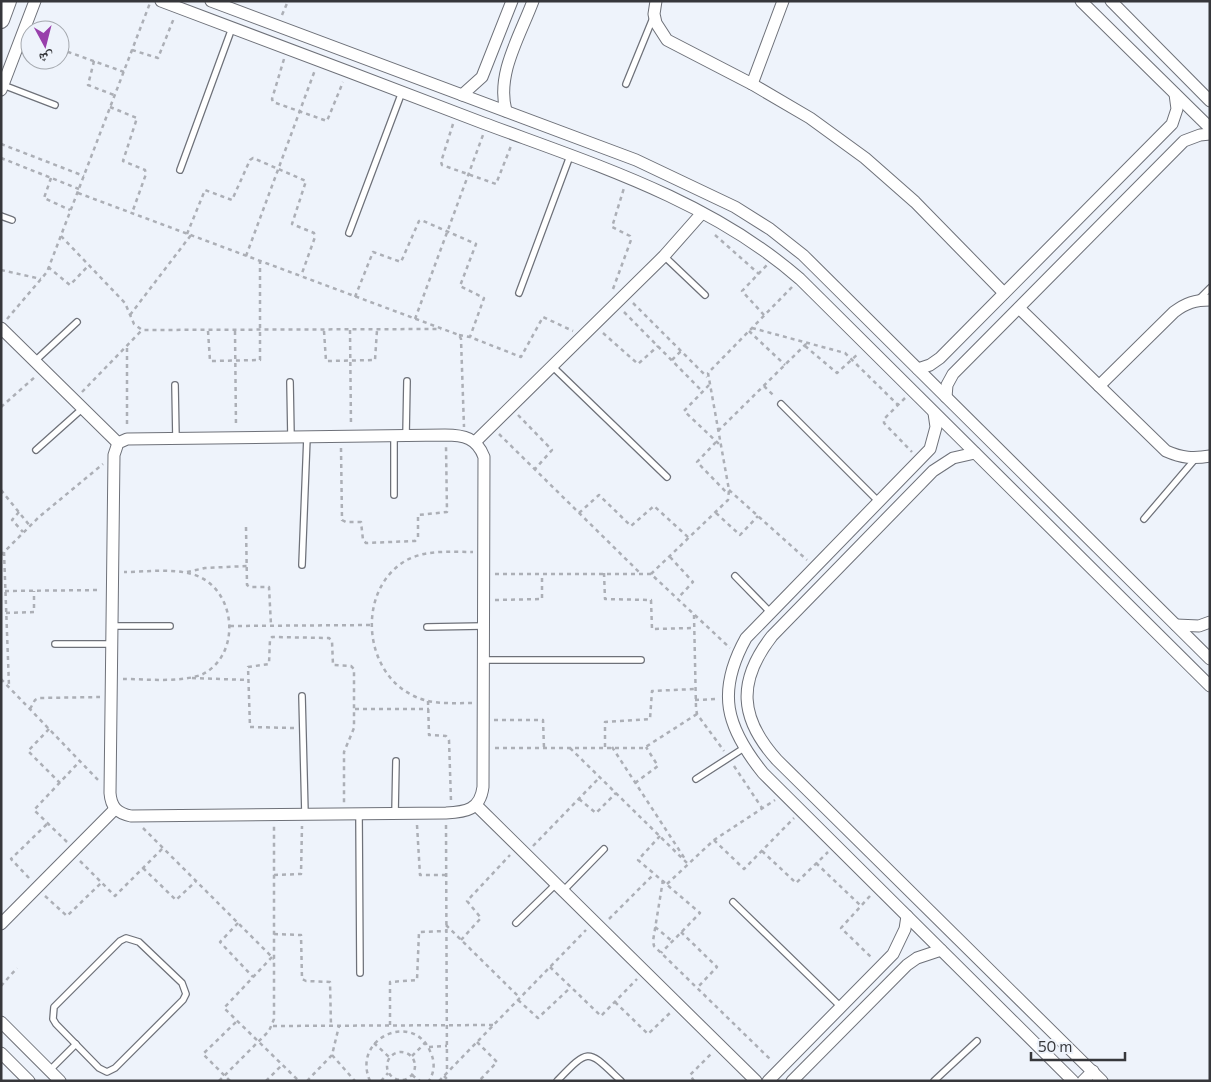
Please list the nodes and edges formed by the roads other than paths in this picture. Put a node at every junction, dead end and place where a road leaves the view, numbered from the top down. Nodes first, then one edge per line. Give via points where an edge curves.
1 (8, 1) edge
2 (35, 1) edge
3 (161, 1) edge
4 (212, 1) edge
5 (512, 1) edge
6 (533, 1) edge
7 (656, 1) edge
8 (783, 1) edge
9 (1081, 1) edge
10 (1110, 1) edge
11 (654, 14) junction
12 (1, 20) edge
13 (232, 28) junction
14 (626, 84) dead end
15 (752, 84) junction
16 (2, 88) edge
17 (402, 92) junction
18 (1175, 94) junction
19 (462, 95) junction
20 (1210, 101) edge
21 (55, 105) dead end
22 (506, 112) junction
23 (1210, 128) edge
24 (1210, 134) edge
25 (570, 156) junction
26 (180, 170) dead end
27 (1, 216) edge
28 (700, 216) junction
29 (12, 220) dead end
30 (349, 232) dead end
31 (664, 256) junction
32 (1210, 288) edge
33 (519, 293) dead end
34 (1004, 293) junction
35 (705, 295) dead end
36 (1204, 300) edge
37 (1019, 308) junction
38 (77, 322) dead end
39 (1, 327) edge
40 (35, 361) junction
41 (552, 366) junction
42 (918, 369) junction
43 (406, 381) dead end
44 (290, 382) dead end
45 (175, 385) dead end
46 (1099, 386) junction
47 (946, 397) junction
48 (78, 404) junction
49 (781, 404) road end
50 (934, 413) junction
51 (406, 435) junction
52 (394, 436) junction
53 (291, 437) junction
54 (307, 437) junction
55 (176, 439) junction
56 (469, 439) junction
57 (122, 441) junction
58 (36, 450) dead end
59 (975, 453) junction
60 (1210, 456) edge
61 (1196, 458) junction
62 (667, 477) dead end
63 (901, 479) junction
64 (914, 490) junction
65 (394, 495) dead end
66 (879, 502) junction
67 (1144, 519) dead end
68 (302, 565) dead end
69 (735, 576) dead end
70 (769, 611) junction
71 (1210, 622) edge
72 (112, 626) junction
73 (170, 626) dead end
74 (483, 626) junction
75 (1176, 626) junction
76 (428, 627) dead end
77 (55, 644) dead end
78 (112, 644) junction
79 (1210, 659) edge
80 (484, 660) junction
81 (641, 660) dead end
82 (1210, 686) edge
83 (302, 696) dead end
84 (744, 748) junction
85 (396, 761) dead end
86 (696, 779) dead end
87 (477, 806) junction
88 (116, 809) junction
89 (303, 814) junction
90 (359, 814) junction
91 (395, 814) junction
92 (604, 849) dead end
93 (560, 887) junction
94 (733, 902) dead end
95 (907, 916) junction
96 (516, 923) dead end
97 (1, 924) edge
98 (945, 927) junction
99 (932, 940) junction
100 (941, 950) junction
101 (878, 968) junction
102 (360, 973) dead end
103 (889, 983) junction
104 (841, 1007) junction
105 (1, 1022) edge
106 (977, 1041) dead end
107 (76, 1044) junction
108 (1, 1054) edge
109 (50, 1070) junction
110 (1093, 1071) junction
111 (28, 1081) edge
112 (60, 1081) edge
113 (557, 1081) edge
114 (621, 1081) edge
115 (756, 1081) edge
116 (768, 1081) edge
117 (792, 1081) edge
118 (934, 1081) edge
119 (1073, 1081) edge
120 (1083, 1081) edge
121 (1102, 1081) edge

1 - 12 street
2 - 16 street
3 - 13 street
4 - 19 street
5 - 19 street via 482,77
6 - 22 street via 504,76
7 - 11 street
8 - 15 street
9 - 18 street
10 - 20 street
11 - 14 lane
11 - 15 street via 660,32 667,40
13 - 17 street
13 - 26 lane
15 - 34 street via 810,118 865,158 915,202
16 - 21 lane
17 - 25 street
17 - 30 lane
18 - 23 street
18 - 34 street via 1177,109 1172,124
19 - 22 street
22 - 42 street via 636,160 735,207 803,255
24 - 37 street via 1184,141
25 - 28 street via 627,177
25 - 33 lane
27 - 29 lane
28 - 31 street
28 - 50 street via 752,240 775,257
31 - 35 lane
31 - 41 street
32 - 36 lane
34 - 42 street via 935,362
36 - 46 street via 1185,304 1174,312
37 - 46 street
37 - 47 street via 953,374 947,385
38 - 40 lane
39 - 40 street
40 - 48 street
41 - 56 street via 491,426
41 - 62 lane
42 - 47 street
43 - 51 lane
44 - 53 lane
45 - 55 lane
46 - 61 street via 1166,451 1180,457
47 - 75 street
48 - 57 street
48 - 58 lane
49 - 66 lane
50 - 59 street
50 - 63 street via 935,439 921,460
51 - 52 street
51 - 56 street
52 - 54 street
52 - 65 lane
53 - 54 street
53 - 55 street
54 - 68 lane
55 - 57 street
56 - 74 street via 484,457
57 - 72 street via 114,455
59 - 64 street via 943,464
59 - 82 street
60 - 61 street
61 - 67 lane
63 - 64 street
63 - 66 street
64 - 98 street via 772,636 758,654 749,676 747,699 751,722 762,743
66 - 70 street
69 - 70 lane
70 - 84 street via 746,638 730,678 733,726
71 - 75 street via 1199,626
72 - 73 lane
72 - 78 street
74 - 76 lane
74 - 80 street
75 - 79 street
77 - 78 lane
78 - 88 street via 110,792
80 - 81 lane
80 - 87 street via 483,787
83 - 89 lane
84 - 86 lane
84 - 95 street via 784,794
85 - 91 lane
87 - 91 street via 470,811
87 - 93 street
88 - 89 street via 131,816
88 - 97 street
89 - 90 street
90 - 91 street
90 - 102 lane
92 - 93 lane
93 - 96 lane
93 - 115 street
94 - 104 lane
95 - 99 street
95 - 101 street via 901,942
98 - 99 street
98 - 110 street
99 - 100 street
100 - 103 street via 917,958
100 - 119 street
101 - 103 street
101 - 104 street
103 - 117 street
104 - 116 street
105 - 109 street
106 - 118 lane
107 - 107 lane via 99,1068 111,1071 183,1000 185,988 139,942 133,938 120,941 54,1007 53,1019
107 - 109 lane
108 - 111 street
109 - 112 street
110 - 120 street
110 - 121 street
113 - 114 lane via 578,1059 590,1055

